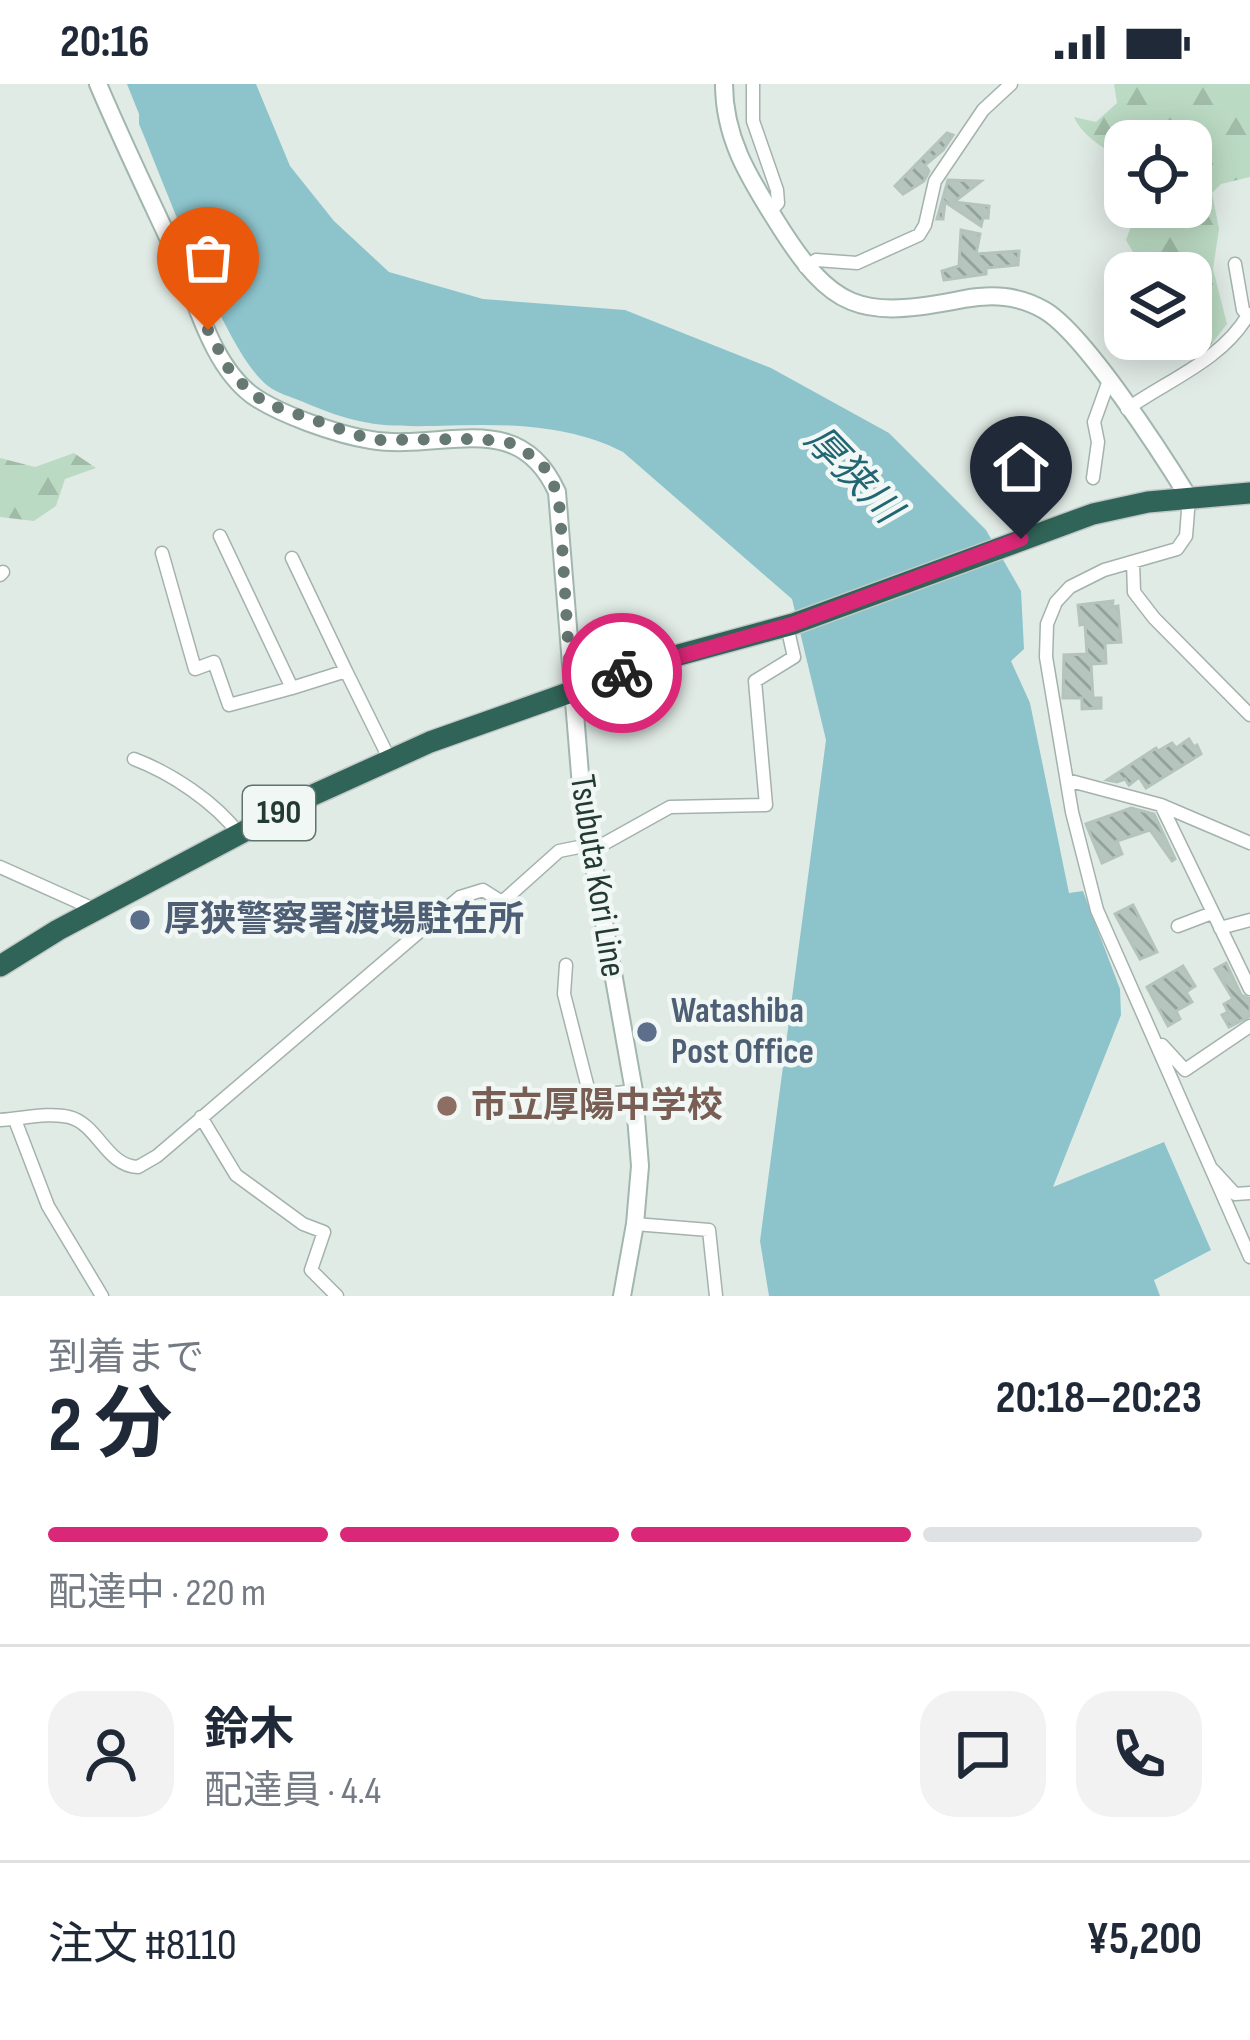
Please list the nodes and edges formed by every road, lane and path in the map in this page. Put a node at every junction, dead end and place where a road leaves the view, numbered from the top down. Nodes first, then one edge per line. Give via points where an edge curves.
1 (98, 84) edge
2 (724, 84) edge
3 (753, 84) edge
4 (1005, 86) edge
5 (770, 212) junction
6 (1235, 264) dead end
7 (805, 266) junction
8 (1249, 313) edge
9 (1108, 382) junction
10 (1127, 409) junction
11 (1093, 478) dead end
12 (1250, 493) edge
13 (1190, 498) junction
14 (220, 536) dead end
15 (162, 554) dead end
16 (292, 558) dead end
17 (1133, 562) junction
18 (790, 625) junction
19 (346, 670) junction
20 (292, 688) junction
21 (571, 690) junction
22 (1250, 715) edge
23 (389, 758) junction
24 (134, 759) dead end
25 (1067, 780) junction
26 (1161, 806) junction
27 (239, 834) junction
28 (1250, 843) edge
29 (590, 848) junction
30 (0, 866) edge
31 (97, 910) junction
32 (1212, 913) junction
33 (1250, 920) edge
34 (1178, 926) dead end
35 (1220, 928) junction
36 (566, 965) dead end
37 (0, 966) edge
38 (1250, 989) edge
39 (1250, 1026) edge
40 (1153, 1036) junction
41 (1185, 1070) junction
42 (634, 1091) junction
43 (1186, 1110) junction
44 (201, 1118) junction
45 (7, 1120) edge
46 (1208, 1165) junction
47 (1250, 1193) edge
48 (635, 1224) junction
49 (1250, 1257) edge
50 (103, 1296) edge
51 (338, 1296) edge
52 (622, 1296) edge
53 (716, 1296) edge

1 - 21 main road, Tsubuta Kori Line via 220,356 244,388 355,436 495,441 541,461 560,511
2 - 5 main road via 729,130
3 - 5 street via 752,121 777,190
4 - 7 street via 935,181 919,235 856,263
5 - 7 main road
6 - 8 street
7 - 9 main road via 837,296 878,310 979,296 1024,300 1058,320
8 - 10 street via 1220,349
9 - 10 main road
9 - 11 street via 1094,422
10 - 13 main road
12 - 13 highway, 190
13 - 17 street via 1177,549
13 - 18 highway, 190 via 1094,514
14 - 20 street
15 - 20 street via 195,669 214,662 229,705
16 - 19 street
17 - 22 street via 1134,592
17 - 25 street via 1070,587 1047,624
18 - 21 highway, 190
18 - 29 street via 794,657 755,681 766,805 670,807
19 - 20 street
19 - 23 street
21 - 23 highway, 190
21 - 29 main road, Tsubuta Kori Line
23 - 27 highway, 190
24 - 27 street
25 - 26 street
25 - 40 street via 1097,910
26 - 28 street
26 - 32 street
27 - 31 highway, 190
29 - 42 main road, Tsubuta Kori Line
29 - 44 street via 560,850 502,902 483,890 460,897
30 - 31 street
31 - 37 highway, 190
32 - 34 street
32 - 35 street
33 - 35 street
35 - 38 street
36 - 42 street via 564,994 590,1096
39 - 41 street
40 - 41 street
40 - 43 street
41 - 43 street
42 - 48 main road, Tsubuta Kori Line
43 - 46 street
44 - 45 street via 147,1163 129,1168 70,1117
44 - 51 street via 236,1175 324,1232 311,1270
45 - 50 street
46 - 47 street via 1235,1194
46 - 49 street
48 - 52 main road, Tsubuta Kori Line
48 - 53 street via 709,1230

